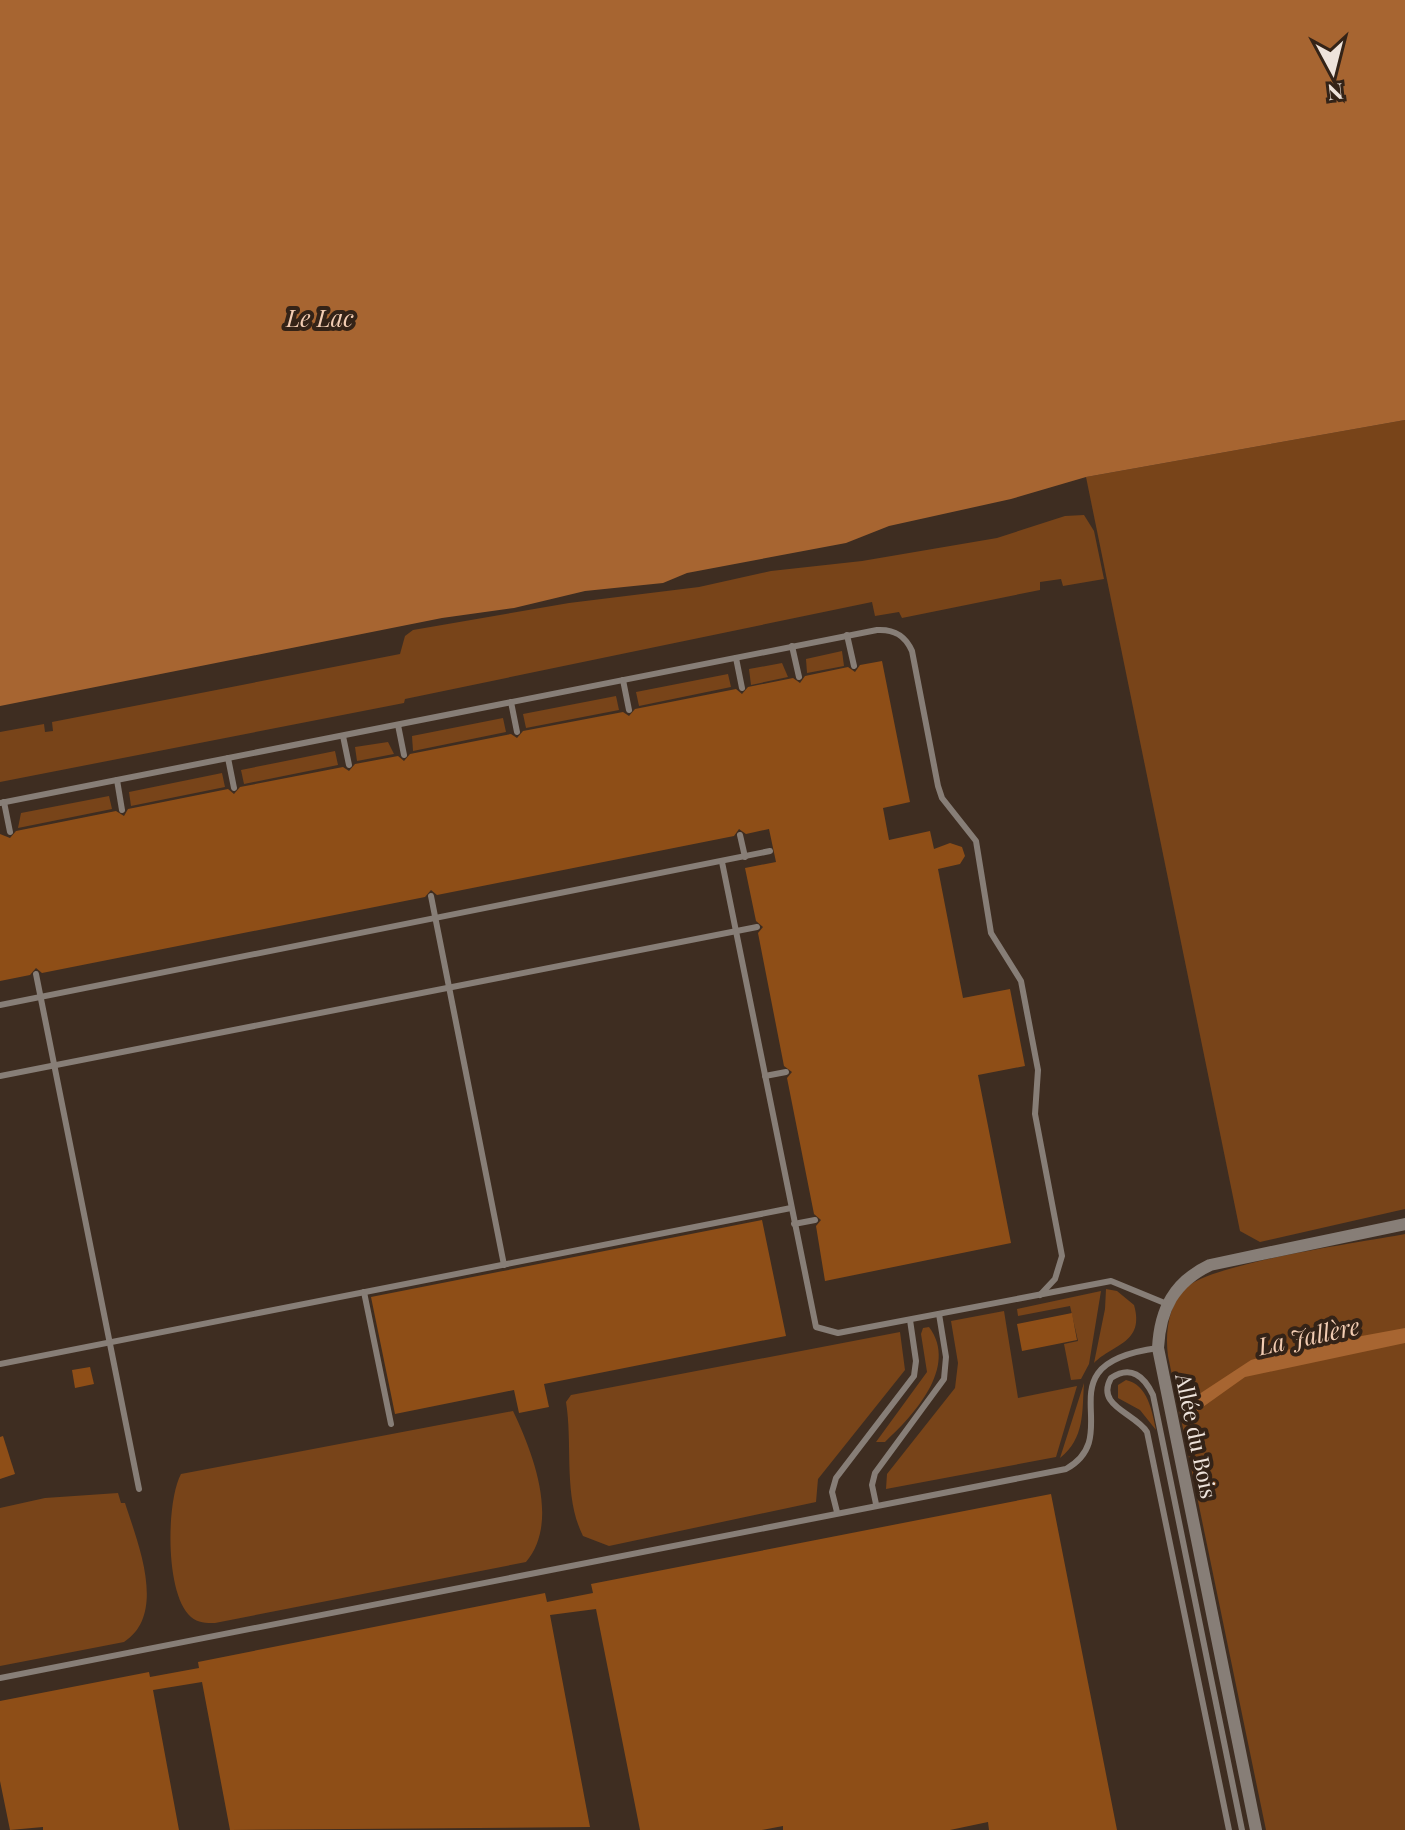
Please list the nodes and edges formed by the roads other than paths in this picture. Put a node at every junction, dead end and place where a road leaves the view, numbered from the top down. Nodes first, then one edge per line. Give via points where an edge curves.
1 (847, 635) junction
2 (792, 646) junction
3 (736, 658) junction
4 (854, 666) dead end
5 (799, 677) dead end
6 (623, 680) junction
7 (742, 688) dead end
8 (511, 702) junction
9 (629, 710) dead end
10 (398, 725) junction
11 (517, 732) dead end
12 (343, 736) junction
13 (404, 755) dead end
14 (228, 758) junction
15 (349, 765) dead end
16 (117, 780) junction
17 (234, 788) dead end
18 (2, 803) edge
19 (122, 810) dead end
20 (10, 832) dead end
21 (740, 835) dead end
22 (770, 851) dead end
23 (745, 857) junction
24 (722, 862) junction
25 (431, 896) dead end
26 (435, 919) junction
27 (757, 927) dead end
28 (736, 931) junction
29 (36, 974) dead end
30 (449, 988) junction
31 (41, 997) junction
32 (0, 1005) edge
33 (55, 1065) junction
34 (786, 1072) dead end
35 (0, 1076) edge
36 (765, 1076) junction
37 (791, 1208) junction
38 (815, 1220) dead end
39 (794, 1224) junction
40 (1405, 1224) edge
41 (504, 1265) junction
42 (364, 1292) junction
43 (1040, 1295) junction
44 (1167, 1304) junction
45 (939, 1314) junction
46 (910, 1320) junction
47 (109, 1342) junction
48 (1158, 1348) junction
49 (0, 1364) edge
50 (391, 1424) dead end
51 (139, 1489) dead end
52 (876, 1504) junction
53 (837, 1512) junction
54 (0, 1678) edge
55 (1229, 1830) edge
56 (1242, 1830) edge
57 (1256, 1830) edge

1 - 2 lane
1 - 4 lane
1 - 43 lane via 887,629 909,644 939,789 976,841 993,940 1021,981 1038,1070 1035,1114 1062,1256 1055,1279
2 - 3 lane
2 - 5 lane
3 - 6 lane
3 - 7 lane
6 - 8 lane
6 - 9 lane
8 - 10 lane
8 - 11 lane
10 - 12 lane
10 - 13 lane
12 - 14 lane
12 - 15 lane
14 - 16 lane
14 - 17 lane
16 - 18 lane
16 - 19 lane
18 - 20 lane
21 - 23 lane
22 - 23 lane
23 - 24 lane
24 - 26 lane
24 - 28 lane
25 - 26 lane
26 - 30 lane
26 - 31 lane
27 - 28 lane
28 - 30 lane
28 - 36 lane
29 - 31 lane
30 - 33 lane
30 - 41 lane
31 - 32 lane
31 - 33 lane
33 - 35 lane
33 - 47 lane
34 - 36 lane
36 - 37 lane
37 - 39 lane
37 - 41 lane
38 - 39 lane
39 - 46 lane via 816,1327 838,1333
40 - 44 street, Allée du Bois via 1210,1265 1189,1275
41 - 42 lane
42 - 47 lane
42 - 50 lane
43 - 44 lane via 1111,1281
43 - 45 lane
44 - 48 street, Allée du Bois
45 - 46 lane
45 - 52 lane via 944,1379 875,1473
46 - 53 lane via 914,1376 836,1478 832,1492
47 - 49 lane
47 - 51 lane
48 - 52 lane via 1115,1357 1095,1374 1087,1442 1066,1469
48 - 57 street, Allée du Bois
52 - 53 lane
53 - 54 lane
55 - 56 lane via 1147,1432 1107,1394 1111,1378 1120,1372 1140,1376 1153,1395

